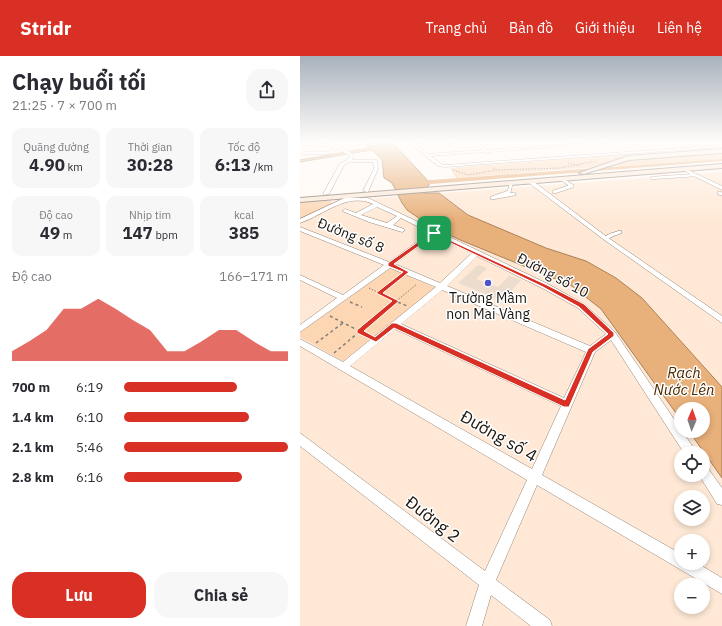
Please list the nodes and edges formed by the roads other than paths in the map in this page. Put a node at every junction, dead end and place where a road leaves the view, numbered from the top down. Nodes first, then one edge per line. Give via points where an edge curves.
1 (340, 168) edge
2 (376, 168) edge
3 (599, 168) edge
4 (616, 168) edge
5 (672, 168) edge
6 (682, 168) edge
7 (722, 169) edge
8 (625, 171) junction
9 (688, 171) junction
10 (696, 175) junction
11 (576, 177) junction
12 (652, 178) dead end
13 (563, 179) junction
14 (531, 182) junction
15 (511, 184) junction
16 (444, 188) junction
17 (722, 188) edge
18 (366, 191) junction
19 (391, 192) junction
20 (554, 192) dead end
21 (326, 194) junction
22 (514, 194) dead end
23 (300, 195) edge
24 (352, 196) junction
25 (300, 200) edge
26 (343, 200) junction
27 (376, 205) junction
28 (345, 211) dead end
29 (357, 215) junction
30 (401, 216) junction
31 (300, 221) edge
32 (388, 224) junction
33 (300, 228) edge
34 (402, 230) dead end
35 (620, 232) dead end
36 (434, 233) junction
37 (606, 238) junction
38 (476, 253) junction
39 (390, 264) junction
40 (300, 277) edge
41 (441, 287) junction
42 (343, 298) junction
43 (722, 320) edge
44 (394, 325) junction
45 (300, 329) edge
46 (612, 334) junction
47 (305, 345) edge
48 (591, 350) junction
49 (343, 367) junction
50 (567, 404) junction
51 (300, 438) edge
52 (686, 446) edge
53 (534, 477) junction
54 (710, 481) edge
55 (722, 499) edge
56 (674, 557) edge
57 (695, 570) edge
58 (487, 583) junction
59 (722, 586) edge
60 (474, 626) edge
61 (544, 626) edge

1 - 21 street
2 - 18 street
3 - 11 main road
4 - 8 main road
5 - 8 main road
6 - 11 main road
7 - 9 main road
8 - 11 main road
9 - 10 street
9 - 13 main road
10 - 12 lane
10 - 17 street
11 - 13 main road
13 - 14 main road
13 - 16 main road
13 - 20 lane via 572,186
14 - 15 main road
14 - 37 street
15 - 16 main road
15 - 22 lane via 509,192 492,198
16 - 19 main road
18 - 19 main road
18 - 21 main road
19 - 24 main road
21 - 23 main road
24 - 25 main road
24 - 26 street
26 - 27 street, Đường số 10 via 361,199
26 - 31 street
27 - 29 street
27 - 30 street, Đường số 10
28 - 29 street
29 - 32 street
30 - 32 street
30 - 36 street, Đường số 10
32 - 34 street
33 - 39 street, Đường số 8
35 - 37 lane
36 - 38 street, Đường số 10
36 - 39 street
37 - 43 street
38 - 41 street
38 - 46 street, Đường số 10 via 582,306
39 - 41 street, Đường số 8
39 - 42 street
40 - 42 street
41 - 44 street
41 - 48 street, Đường số 8
42 - 45 street
44 - 49 street
44 - 50 street
46 - 48 street
46 - 52 street, Đường số 10
47 - 49 street, Đường số 4
48 - 50 street
49 - 53 street, Đường số 4
50 - 53 street
51 - 58 street, Đường 2
53 - 56 street, Đường số 4
53 - 58 street
54 - 55 street
57 - 59 street, Đường số 4
58 - 60 street
58 - 61 street, Đường 2

